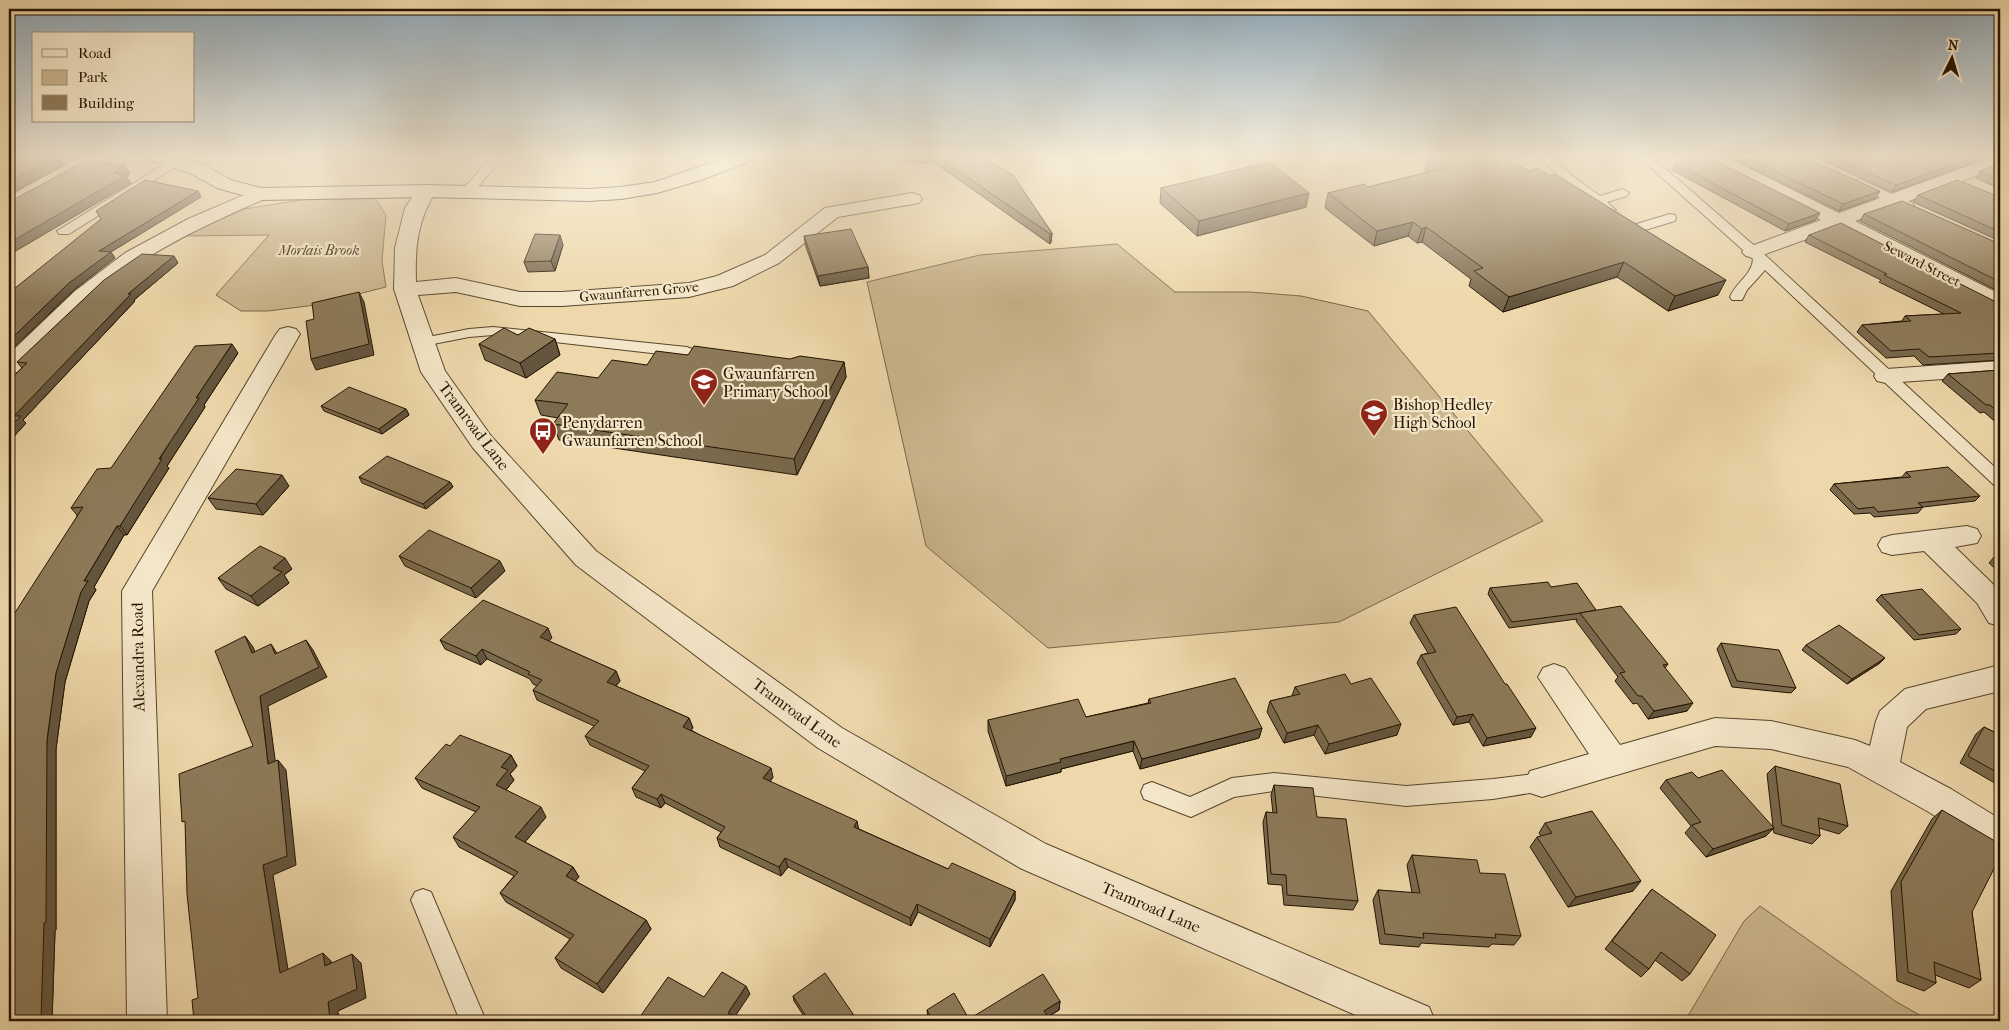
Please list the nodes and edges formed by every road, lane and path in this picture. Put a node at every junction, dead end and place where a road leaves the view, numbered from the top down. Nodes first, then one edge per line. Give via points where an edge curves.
1 (101, 205) edge
2 (234, 205) edge
3 (417, 205) edge
4 (875, 205) edge
5 (1603, 205) edge
6 (1700, 205) edge
7 (1806, 205) edge
8 (1880, 205) edge
9 (1905, 205) edge
10 (1921, 212) edge
11 (1670, 218) dead end
12 (1836, 221) junction
13 (1638, 228) junction
14 (64, 231) dead end
15 (1652, 237) edge
16 (1756, 255) junction
17 (406, 289) junction
18 (1737, 297) dead end
19 (2000, 304) edge
20 (288, 334) dead end
21 (423, 342) junction
22 (696, 353) edge
23 (9, 367) edge
24 (2000, 368) edge
25 (1886, 376) junction
26 (2000, 482) edge
27 (1967, 536) dead end
28 (1930, 540) junction
29 (1892, 545) dead end
30 (2000, 615) edge
31 (1554, 677) dead end
32 (2000, 678) edge
33 (1613, 762) junction
34 (1882, 769) junction
35 (1542, 782) joint
36 (1152, 792) dead end
37 (2000, 838) edge
38 (423, 900) dead end
39 (467, 1019) edge
40 (147, 1021) edge
41 (1415, 1021) edge

1 - 14 lane
2 - 23 street via 194,222 144,250 93,286
3 - 17 street, Tramroad Lane via 405,248
4 - 17 street, Gwaunfarren Grove via 832,212 772,259 725,281 689,290 520,299 456,285
5 - 13 lane
6 - 16 lane
7 - 12 street, Seward Street
8 - 12 street
9 - 10 lane
11 - 13 lane
12 - 16 street
12 - 19 street, Seward Street
13 - 15 lane
16 - 18 lane via 1759,269 1740,289
16 - 25 lane
17 - 21 street, Tramroad Lane
20 - 40 street, Alexandra Road via 137,590
21 - 22 lane via 493,331
21 - 41 street, Tramroad Lane via 433,372 482,442 586,558 830,738 1033,856
24 - 25 street
25 - 26 lane
27 - 28 street
28 - 29 street
28 - 30 street via 1987,596
31 - 33 street
32 - 34 street via 1916,698 1892,721
33 - 34 street via 1715,732 1771,734 1855,754
33 - 35 street
34 - 37 street
35 - 36 lane via 1406,796 1274,782 1232,788 1191,807
38 - 39 lane

